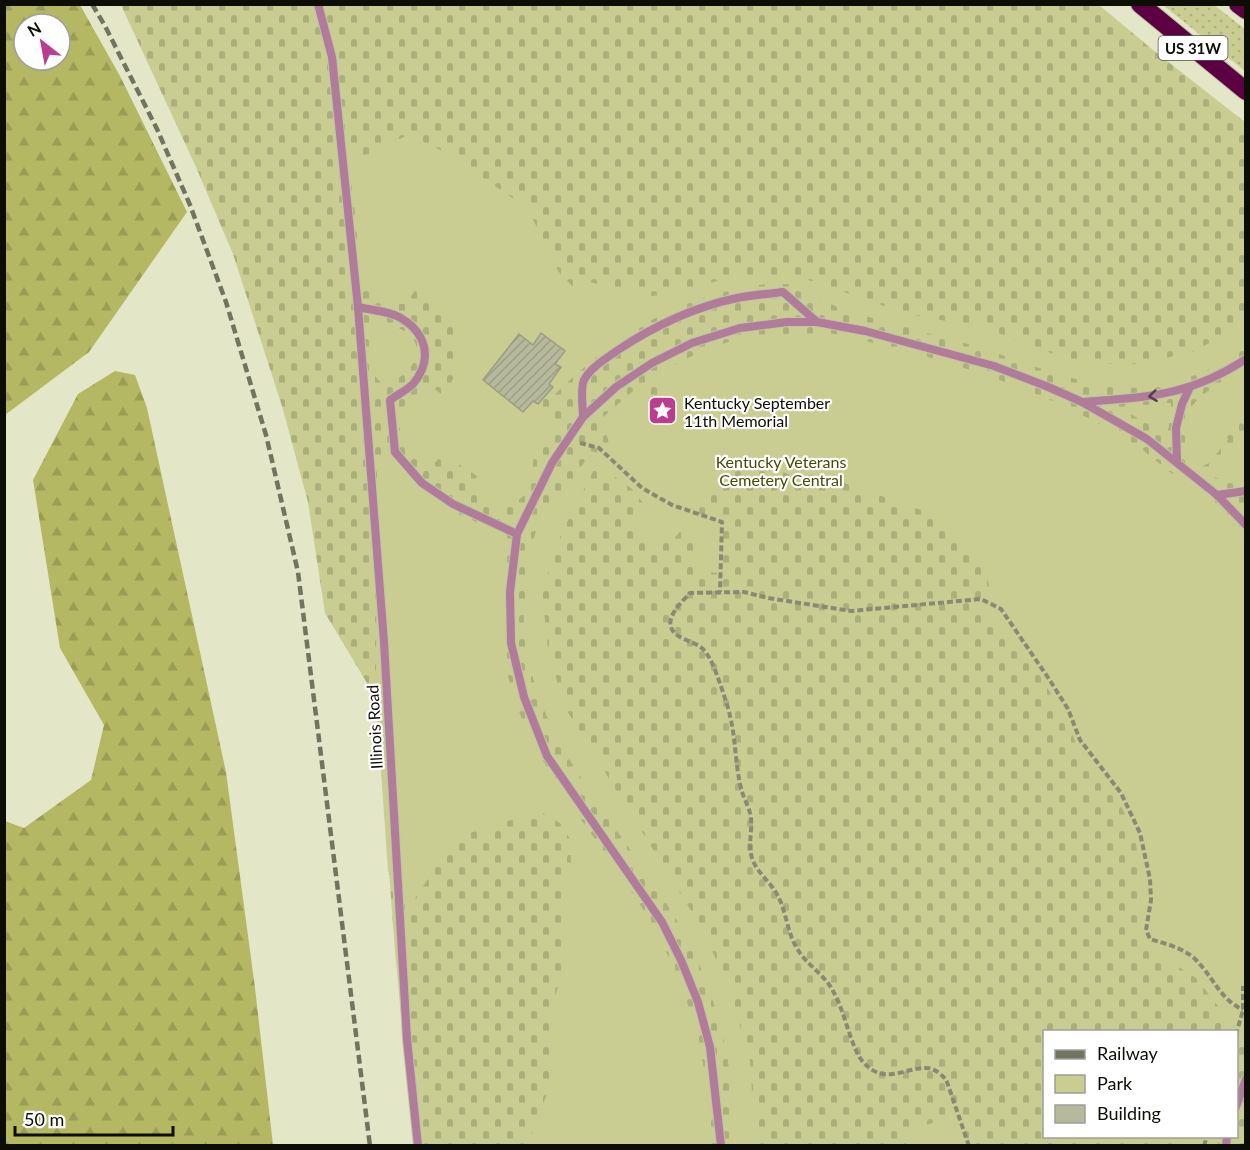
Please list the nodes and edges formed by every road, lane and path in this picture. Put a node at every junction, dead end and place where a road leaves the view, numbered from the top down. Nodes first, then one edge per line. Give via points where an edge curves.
1 (318, 4) edge
2 (1140, 4) edge
3 (1238, 4) edge
4 (1245, 10) edge
5 (1245, 91) edge
6 (358, 307) junction
7 (817, 322) junction
8 (1245, 359) edge
9 (1190, 387) junction
10 (1082, 402) junction
11 (583, 417) junction
12 (567, 440) junction
13 (1177, 462) junction
14 (1245, 491) edge
15 (1217, 495) junction
16 (1245, 525) edge
17 (517, 534) junction
18 (720, 592) junction
19 (1243, 986) dead end
20 (1244, 1010) junction
21 (1238, 1030) edge
22 (1245, 1079) edge
23 (1238, 1101) edge
24 (418, 1146) edge
25 (721, 1146) edge
26 (969, 1146) edge

1 - 6 lane, Illinois Road via 333,57
2 - 5 highway, US 31W
3 - 4 highway
6 - 17 lane via 398,316 416,330 425,344 424,363 413,384 390,400 395,452 422,483 453,504
6 - 24 lane, Illinois Road via 384,642 407,1039
7 - 10 lane via 994,366
7 - 11 lane via 740,328 692,343 616,387
7 - 11 lane via 783,292 737,298 664,323 636,338 590,373 583,382
8 - 9 lane
9 -> 10 lane via 1161,396
9 - 13 lane via 1176,428
10 - 13 lane via 1147,439
11 - 12 lane
12 - 17 lane
12 - 18 path via 599,448 642,488 672,506 722,522
13 - 15 lane
14 - 15 lane
15 - 16 lane
17 - 25 lane via 510,592 511,643 524,697 547,756 662,922 681,960 710,1047
18 - 20 path via 744,592 851,611 981,599 1000,609 1054,686 1080,740 1120,793 1140,833 1150,879 1146,930 1150,939 1177,947 1195,959 1229,1003
18 - 26 path via 690,593 677,607 670,621 671,630 702,649 711,660 721,688 730,716 741,790 751,815 749,847 753,861 775,891 798,951 832,989 865,1064 894,1075 927,1068 938,1071 946,1079
19 - 20 path
20 - 21 path
22 - 23 lane

